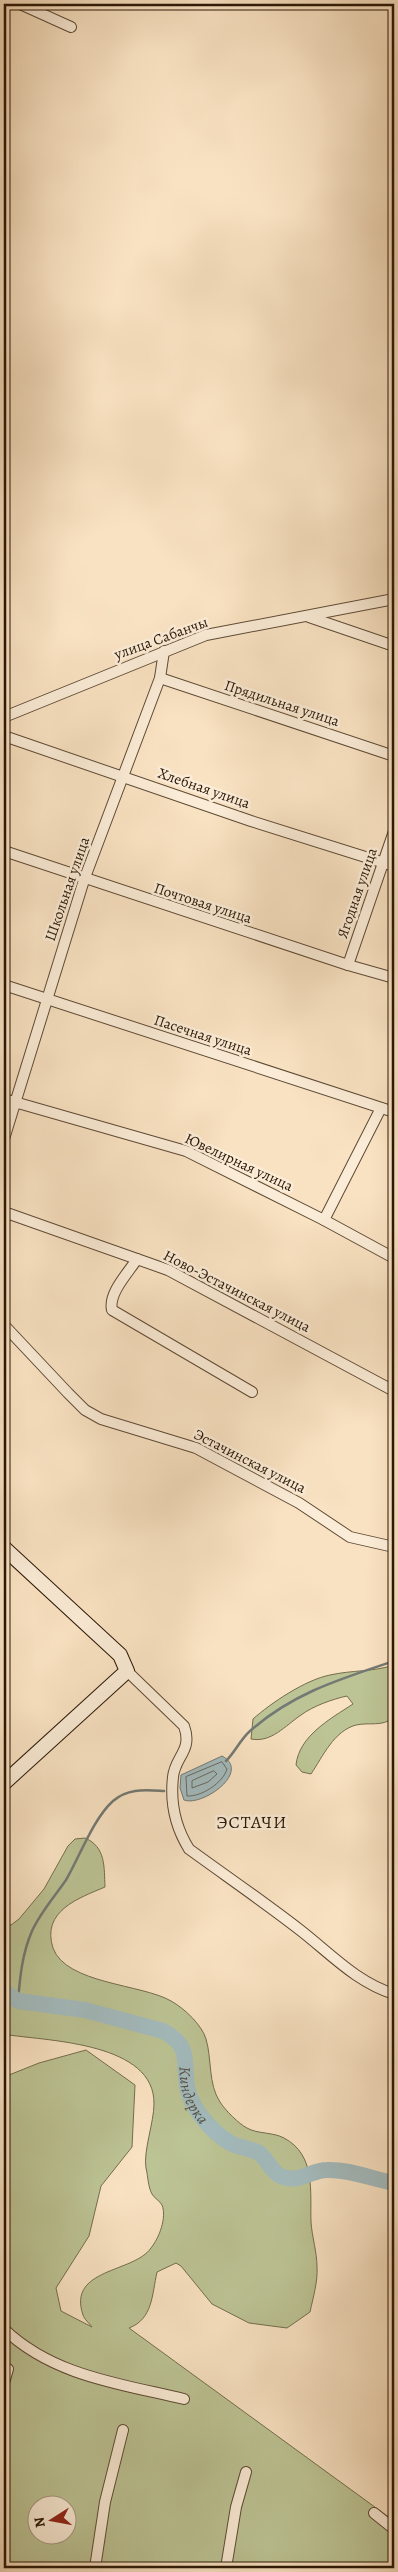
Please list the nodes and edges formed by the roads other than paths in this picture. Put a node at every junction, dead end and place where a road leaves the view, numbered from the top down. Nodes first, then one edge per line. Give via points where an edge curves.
1 (20, 4) edge
2 (71, 27) dead end
3 (394, 598) edge
4 (308, 616) junction
5 (394, 646) edge
6 (164, 651) junction
7 (160, 678) junction
8 (4, 717) edge
9 (4, 736) edge
10 (394, 756) edge
11 (124, 776) junction
12 (394, 831) edge
13 (4, 851) edge
14 (382, 862) junction
15 (394, 866) edge
16 (84, 880) junction
17 (348, 965) junction
18 (394, 978) edge
19 (4, 985) edge
20 (47, 1000) junction
21 (4, 1099) edge
22 (16, 1104) junction
23 (381, 1108) junction
24 (394, 1112) edge
25 (4, 1139) edge
26 (4, 1212) edge
27 (324, 1220) junction
28 (394, 1258) edge
29 (138, 1259) junction
30 (4, 1325) edge
31 (394, 1391) edge
32 (252, 1392) dead end
33 (394, 1547) edge
34 (4, 1548) edge
35 (127, 1671) junction
36 (4, 1783) edge
37 (394, 1994) edge
38 (4, 2329) edge
39 (8, 2369) dead end
40 (4, 2383) edge
41 (184, 2400) dead end
42 (123, 2430) dead end
43 (246, 2472) dead end
44 (374, 2513) dead end
45 (394, 2529) edge
46 (95, 2568) edge
47 (226, 2568) edge

1 - 2 street
3 - 4 street, улица Сабанчы
4 - 5 street
4 - 6 street, улица Сабанчы via 206,635
6 - 7 street, Школьная улица
6 - 8 street, улица Сабанчы
7 - 10 street, Прядильная улица
7 - 11 street, Школьная улица
9 - 11 street, Хлебная улица
11 - 14 street, Хлебная улица
11 - 16 street, Школьная улица
12 - 14 street, Ягодная улица
13 - 16 street, Почтовая улица
14 - 15 street, Хлебная улица
14 - 17 street, Ягодная улица
16 - 17 street, Почтовая улица
16 - 20 street, Школьная улица
17 - 18 street, Почтовая улица
19 - 20 street, Пасечная улица
20 - 22 street, Школьная улица
20 - 23 street, Пасечная улица
21 - 22 street, Ювелирная улица
22 - 25 street, Школьная улица
22 - 27 street, Ювелирная улица via 186,1151
23 - 24 street, Пасечная улица
23 - 27 street
26 - 29 street, Ново-Эстачинская улица
27 - 28 street, Ювелирная улица
29 - 31 street, Ново-Эстачинская улица via 168,1270
29 - 32 street via 114,1295 110,1304 112,1310
30 - 33 street, Эстачинская улица via 80,1404 101,1419 196,1448 299,1503 350,1537
34 - 35 street via 120,1655
35 - 36 street
35 - 37 street via 184,1726 188,1737 172,1776 174,1813 179,1832 189,1849 301,1930 360,1978
38 - 41 street via 40,2357 66,2370
39 - 40 street
42 - 46 street via 105,2502
43 - 47 street via 236,2507
44 - 45 street

